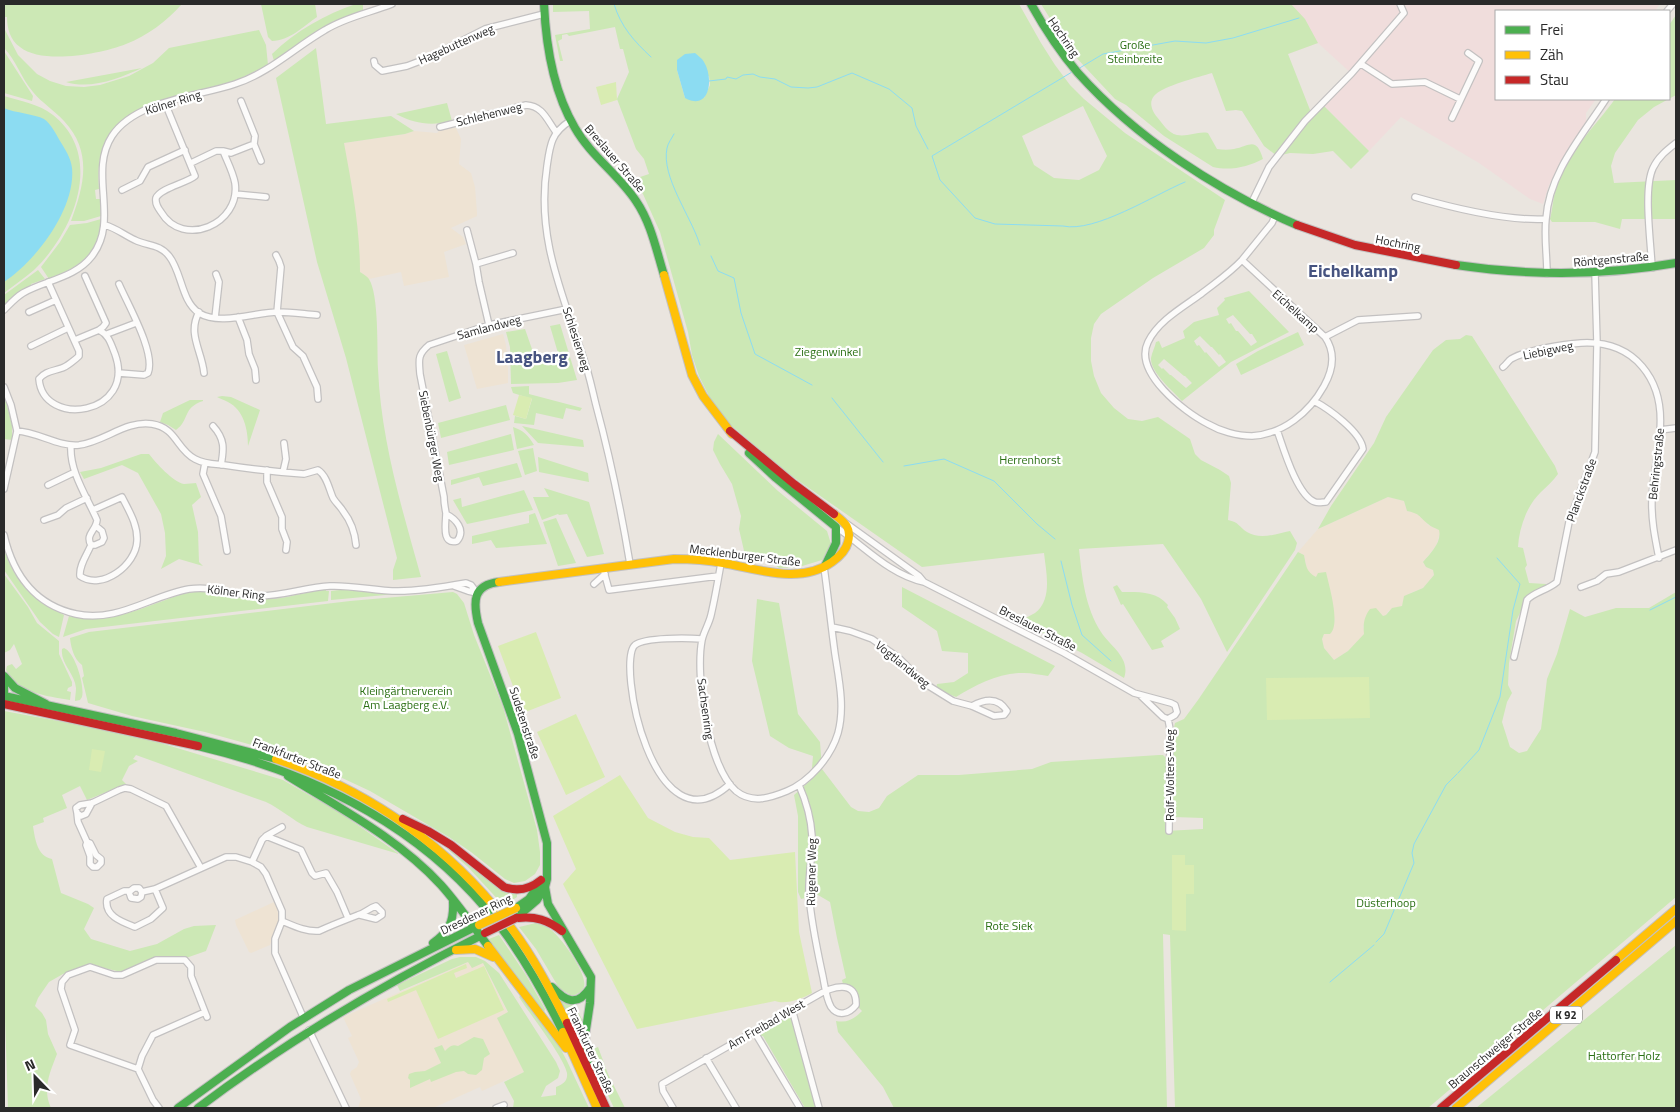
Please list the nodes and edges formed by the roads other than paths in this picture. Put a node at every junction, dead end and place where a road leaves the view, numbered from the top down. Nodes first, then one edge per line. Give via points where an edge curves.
1 (392, 4) edge
2 (544, 4) edge
3 (1030, 4) edge
4 (1400, 4) edge
5 (544, 14) junction
6 (1468, 53) dead end
7 (374, 61) dead end
8 (1361, 64) junction
9 (1460, 99) junction
10 (1605, 100) edge
11 (241, 101) dead end
12 (165, 103) junction
13 (1452, 118) dead end
14 (570, 121) junction
15 (440, 127) dead end
16 (556, 132) junction
17 (1676, 143) edge
18 (254, 144) junction
19 (185, 150) junction
20 (223, 151) junction
21 (261, 161) dead end
22 (191, 163) junction
23 (122, 190) dead end
24 (236, 194) junction
25 (266, 197) dead end
26 (1415, 197) dead end
27 (1251, 204) junction
28 (1275, 216) junction
29 (1546, 219) junction
30 (104, 225) junction
31 (467, 230) dead end
32 (513, 253) dead end
33 (276, 255) dead end
34 (1242, 260) junction
35 (1676, 262) edge
36 (476, 264) junction
37 (1652, 268) junction
38 (1595, 273) junction
39 (216, 274) dead end
40 (1547, 274) junction
41 (85, 276) dead end
42 (48, 282) junction
43 (119, 284) dead end
44 (56, 300) junction
45 (567, 309) junction
46 (4, 310) edge
47 (29, 312) dead end
48 (199, 312) junction
49 (278, 312) junction
50 (317, 315) dead end
51 (1418, 316) dead end
52 (238, 317) junction
53 (215, 318) junction
54 (136, 323) junction
55 (490, 325) junction
56 (68, 328) junction
57 (99, 330) junction
58 (107, 334) junction
59 (1325, 336) junction
60 (75, 340) junction
61 (1597, 342) junction
62 (31, 346) dead end
63 (419, 358) joint
64 (1504, 367) dead end
65 (119, 373) junction
66 (204, 373) dead end
67 (256, 380) dead end
68 (4, 387) edge
69 (318, 399) dead end
70 (1314, 401) junction
71 (213, 426) dead end
72 (1676, 428) edge
73 (1277, 430) junction
74 (1660, 430) junction
75 (17, 431) junction
76 (730, 431) junction
77 (284, 443) dead end
78 (71, 445) junction
79 (205, 463) junction
80 (221, 465) junction
81 (267, 470) junction
82 (75, 472) junction
83 (283, 472) junction
84 (48, 485) dead end
85 (4, 488) edge
86 (87, 498) junction
87 (92, 510) junction
88 (446, 514) junction
89 (44, 520) dead end
90 (848, 524) junction
91 (96, 526) junction
92 (836, 527) junction
93 (4, 535) edge
94 (862, 535) junction
95 (850, 537) junction
96 (91, 545) junction
97 (356, 545) dead end
98 (836, 547) junction
99 (286, 550) dead end
100 (1676, 550) edge
101 (228, 551) dead end
102 (1659, 558) junction
103 (721, 563) junction
104 (630, 564) junction
105 (824, 567) junction
106 (604, 571) junction
107 (718, 576) junction
108 (924, 582) junction
109 (594, 584) dead end
110 (1582, 587) dead end
111 (477, 593) junction
112 (832, 627) junction
113 (702, 639) junction
114 (1514, 657) dead end
115 (4, 676) edge
116 (4, 681) edge
117 (4, 696) edge
118 (1141, 696) junction
119 (4, 704) edge
120 (46, 704) junction
121 (972, 706) junction
122 (1168, 719) junction
123 (269, 766) junction
124 (730, 784) junction
125 (799, 785) junction
126 (92, 802) junction
127 (77, 813) junction
128 (390, 814) junction
129 (282, 827) dead end
130 (1169, 831) dead end
131 (266, 836) junction
132 (87, 842) dead end
133 (252, 862) junction
134 (547, 862) joint
135 (201, 868) junction
136 (543, 884) junction
137 (155, 890) junction
138 (130, 891) junction
139 (142, 892) junction
140 (529, 899) junction
141 (537, 900) junction
142 (453, 902) junction
143 (548, 904) junction
144 (1676, 908) edge
145 (360, 915) dead end
146 (520, 917) junction
147 (348, 918) junction
148 (282, 921) junction
149 (1676, 921) edge
150 (476, 927) junction
151 (482, 935) junction
152 (566, 935) junction
153 (448, 951) junction
154 (416, 955) junction
155 (500, 963) junction
156 (543, 978) junction
157 (591, 984) junction
158 (826, 990) junction
159 (792, 1009) junction
160 (304, 1019) junction
161 (309, 1030) junction
162 (754, 1030) junction
163 (706, 1058) junction
164 (578, 1065) junction
165 (138, 1069) junction
166 (594, 1081) junction
167 (504, 1105) dead end
168 (159, 1108) edge
169 (178, 1108) edge
170 (198, 1108) edge
171 (346, 1108) edge
172 (496, 1108) edge
173 (597, 1108) edge
174 (606, 1108) edge
175 (672, 1108) edge
176 (736, 1108) edge
177 (800, 1108) edge
178 (819, 1108) edge
179 (1441, 1108) edge
180 (1456, 1108) edge

1 - 12 street, Kölner Ring via 335,24 250,78
2 - 5 main road, Breslauer Straße
3 - 27 main road, Hochring via 1065,58 1108,106 1156,145
4 - 8 street via 1404,13
5 - 7 street, Hagebuttenweg via 485,29 407,66 382,71
5 - 14 main road, Breslauer Straße via 557,89
6 - 9 street via 1479,61
8 - 9 street via 1392,84 1425,82
8 - 27 street via 1305,121 1274,160
9 - 13 street
10 - 29 street via 1562,165 1552,188
11 - 18 street via 255,136
12 - 19 street
12 - 30 street, Kölner Ring via 132,117 108,144 102,166
14 - 16 street
14 - 76 main road, Breslauer Straße via 585,144 628,188 643,211 654,234 681,342 695,381 715,414
15 - 16 street, Schlehenweg via 526,105 542,110
16 - 45 street, Schlesierweg via 547,167 544,218 552,262
17 - 37 street via 1653,167 1648,183
18 - 20 street via 231,153
18 - 21 street
19 - 22 street
19 - 23 street via 148,167 140,181
20 - 22 street
20 - 24 street
22 - 24 street via 195,176 157,197 156,202 164,217 175,226 201,230 211,227 231,209
24 - 25 street
26 - 29 street via 1502,216
27 - 28 main road, Hochring
28 - 34 street, Eichelkamp
28 - 40 main road, Hochring via 1366,248 1444,264
29 - 40 street
30 - 42 street, Kölner Ring via 100,243 86,263
30 - 48 street via 138,242 157,246 169,255 188,298
31 - 36 street
32 - 36 street
33 - 49 street via 281,267
34 - 59 street, Eichelkamp
34 - 73 street, Eichelkamp via 1154,332 1146,347 1145,359 1165,392 1209,425 1246,435
35 - 37 main road, Röntgenstraße
36 - 55 street
37 - 38 main road, Röntgenstraße
38 - 40 main road, Röntgenstraße
38 - 61 street, Planckstraße
39 - 53 street via 219,282
41 - 57 street via 106,323
42 - 44 street
42 - 46 street, Kölner Ring via 22,294
43 - 54 street
44 - 47 street
44 - 56 street
45 - 55 street, Samlandweg
45 - 104 street, Schlesierweg via 608,448
48 - 53 street
48 - 66 street via 193,327
49 - 50 street
49 - 52 street
49 - 69 street via 293,347 302,356 317,388
51 - 59 street via 1358,320
52 - 53 street
52 - 67 street
54 - 58 street
54 - 65 street via 148,351 150,368 144,375
55 - 63 street, Samlandweg via 429,345
56 - 60 street
56 - 62 street
57 - 58 street
57 - 60 street
58 - 65 street
59 - 70 street, Eichelkamp via 1333,360 1326,382
60 - 65 street via 79,356 63,368 39,378 51,401 73,410 94,407 114,389
61 - 64 street, Liebigweg via 1524,353 1511,359
61 - 74 street, Behringstraße via 1629,354 1644,367 1657,395
61 - 114 street, Planckstraße via 1595,452 1569,522 1557,582 1527,600
63 - 88 street, Siebenbürger Weg via 425,408
68 - 75 street
70 - 73 street, Eichelkamp via 1296,419
70 - 73 street via 1326,407 1357,436 1363,449 1326,502 1314,502 1302,490 1291,471
71 - 80 street via 223,440
72 - 74 street
74 - 102 street, Behringstraße via 1651,500
75 - 78 street
75 - 85 street
76 - 90 main road, Breslauer Straße
76 - 92 main road, Breslauer Straße via 736,441 776,478
77 - 83 street via 286,459
78 - 79 street via 94,442 132,425 152,424 168,430 188,454
78 - 82 street
79 - 80 street
79 - 101 street via 203,474 221,516
80 - 81 street
81 - 83 street
81 - 99 street via 267,482 282,517
82 - 84 street
82 - 86 street
83 - 97 street via 304,474 318,470 324,475 334,500 350,523
86 - 87 street
86 - 89 street
87 - 91 street
87 - 96 street via 122,497 136,526 137,542 131,560 120,571 94,579 80,576 80,567
88 - 88 street, Siebenbürger Weg via 445,534 452,542 457,541 461,535 460,527 454,518
90 - 94 street, Breslauer Straße
90 - 95 main road
91 - 96 street via 90,534
91 - 96 street via 104,538 99,544
92 - 95 street, Breslauer Straße
92 - 98 main road
93 - 111 street, Kölner Ring via 16,571 26,584 53,606 77,614 114,614 201,588 256,596 330,586 398,591 452,586
94 - 95 street
94 - 108 street, Breslauer Straße
95 - 98 street
95 - 105 main road, Mecklenburger Straße via 838,559
95 - 108 street, Breslauer Straße via 900,574
98 - 105 main road
100 - 102 street
102 - 110 street via 1606,574
103 - 104 main road, Mecklenburger Straße via 684,559
103 - 105 main road, Mecklenburger Straße via 788,574 810,573
103 - 107 street, Sachsenring
104 - 106 main road, Mecklenburger Straße
105 - 112 street, Sachsenring
106 - 107 street, Mecklenburger Straße via 609,590
106 - 109 street
106 - 111 main road, Mecklenburger Straße via 491,582
107 - 113 street, Sachsenring via 711,616
108 - 118 street, Breslauer Straße via 1064,652
111 - 134 main road, Sudetenstraße via 478,623 523,750 546,843
112 - 121 street, Vogtlandweg via 872,639 924,683 953,701
112 - 125 street, Sachsenring via 841,702 838,734 822,763
113 - 124 street, Sachsenring via 702,689 709,736 717,762
113 - 124 street via 643,641 632,648 632,696 648,750 675,793 702,800
115 - 120 main road via 15,688
116 - 117 main road
117 - 120 main road, Frankfurter Straße
118 - 122 street, Breslauer Straße
118 - 122 street, Breslauer Straße via 1175,705 1177,712
119 - 123 main road, Frankfurter Straße via 203,747
120 - 128 main road, Frankfurter Straße via 205,739 265,756 312,772
121 - 121 street, Vogtlandweg via 994,716 1004,715 1007,711 993,700
122 - 130 street, Rolf-Wolters-Weg
123 - 142 main road via 383,834 427,871
123 - 164 main road, Frankfurter Straße via 333,791 369,810 446,868 490,914 523,960
124 - 125 street, Sachsenring via 737,792 757,799 775,796
125 - 158 street, Rügener Weg via 810,822 810,911
126 - 127 street via 80,805 76,808
126 - 127 street via 86,814 81,816
126 - 135 street via 125,788 166,806
127 - 132 street
128 - 136 main road via 430,832 505,887 523,890
128 - 156 main road, Frankfurter Straße via 452,862 476,886 509,926
129 - 131 street
131 - 133 street
131 - 147 street via 301,850 315,876 326,873
133 - 135 street via 226,857
133 - 148 street via 266,874 282,911
134 - 136 main road, Dresdener Ring
135 - 137 street
136 - 140 main road, Dresdener Ring
136 - 141 main road, Dresdener Ring
136 - 143 main road
137 - 138 street via 163,908 151,919 135,926 115,919 106,902
137 - 139 street
138 - 139 street via 137,888
138 - 139 street via 129,896 135,899 141,897
140 - 141 main road
140 - 150 main road, Dresdener Ring, bridge
141 - 143 main road
141 - 146 main road, Dresdener Ring
142 - 150 main road
142 - 154 main road via 451,926
143 - 152 main road
144 - 179 main road, Braunschweiger Straße / K 92
145 - 147 street
146 - 151 main road, Dresdener Ring, bridge
146 - 152 main road via 542,918
147 - 148 street via 319,931 301,929
148 - 160 street via 275,939 275,953
149 - 180 main road, Braunschweiger Straße / K 92
150 - 151 main road
150 - 154 main road, Dresdener Ring
151 - 153 main road, Dresdener Ring
151 - 155 main road
152 - 157 main road via 587,968
153 - 155 main road via 476,949
153 - 161 main road, Dresdener Ring
154 - 160 main road, Dresdener Ring via 356,986
155 - 164 main road
156 - 157 main road via 569,1001 585,996
156 - 166 main road, Frankfurter Straße
157 - 166 main road via 585,1045
158 - 158 street, Rügener Weg via 830,1006 835,1011 846,1013 856,1005 851,990 840,987
158 - 159 street, Am Freibad West
159 - 162 street, Am Freibad West
159 - 178 street
160 - 161 main road
160 - 169 main road, Dresdener Ring
161 - 170 main road, Dresdener Ring via 249,1069
161 - 171 street
162 - 163 street, Am Freibad West
162 - 177 street
163 - 175 street, Am Freibad West via 662,1084
163 - 176 street
164 - 173 main road, Frankfurter Straße
165 - 165 street via 70,1045 75,1030 61,986 68,975 90,967 122,975 156,960 185,960 191,967 191,976 206,1014 152,1035
165 - 168 street
166 - 174 main road, Frankfurter Straße
167 - 172 street

